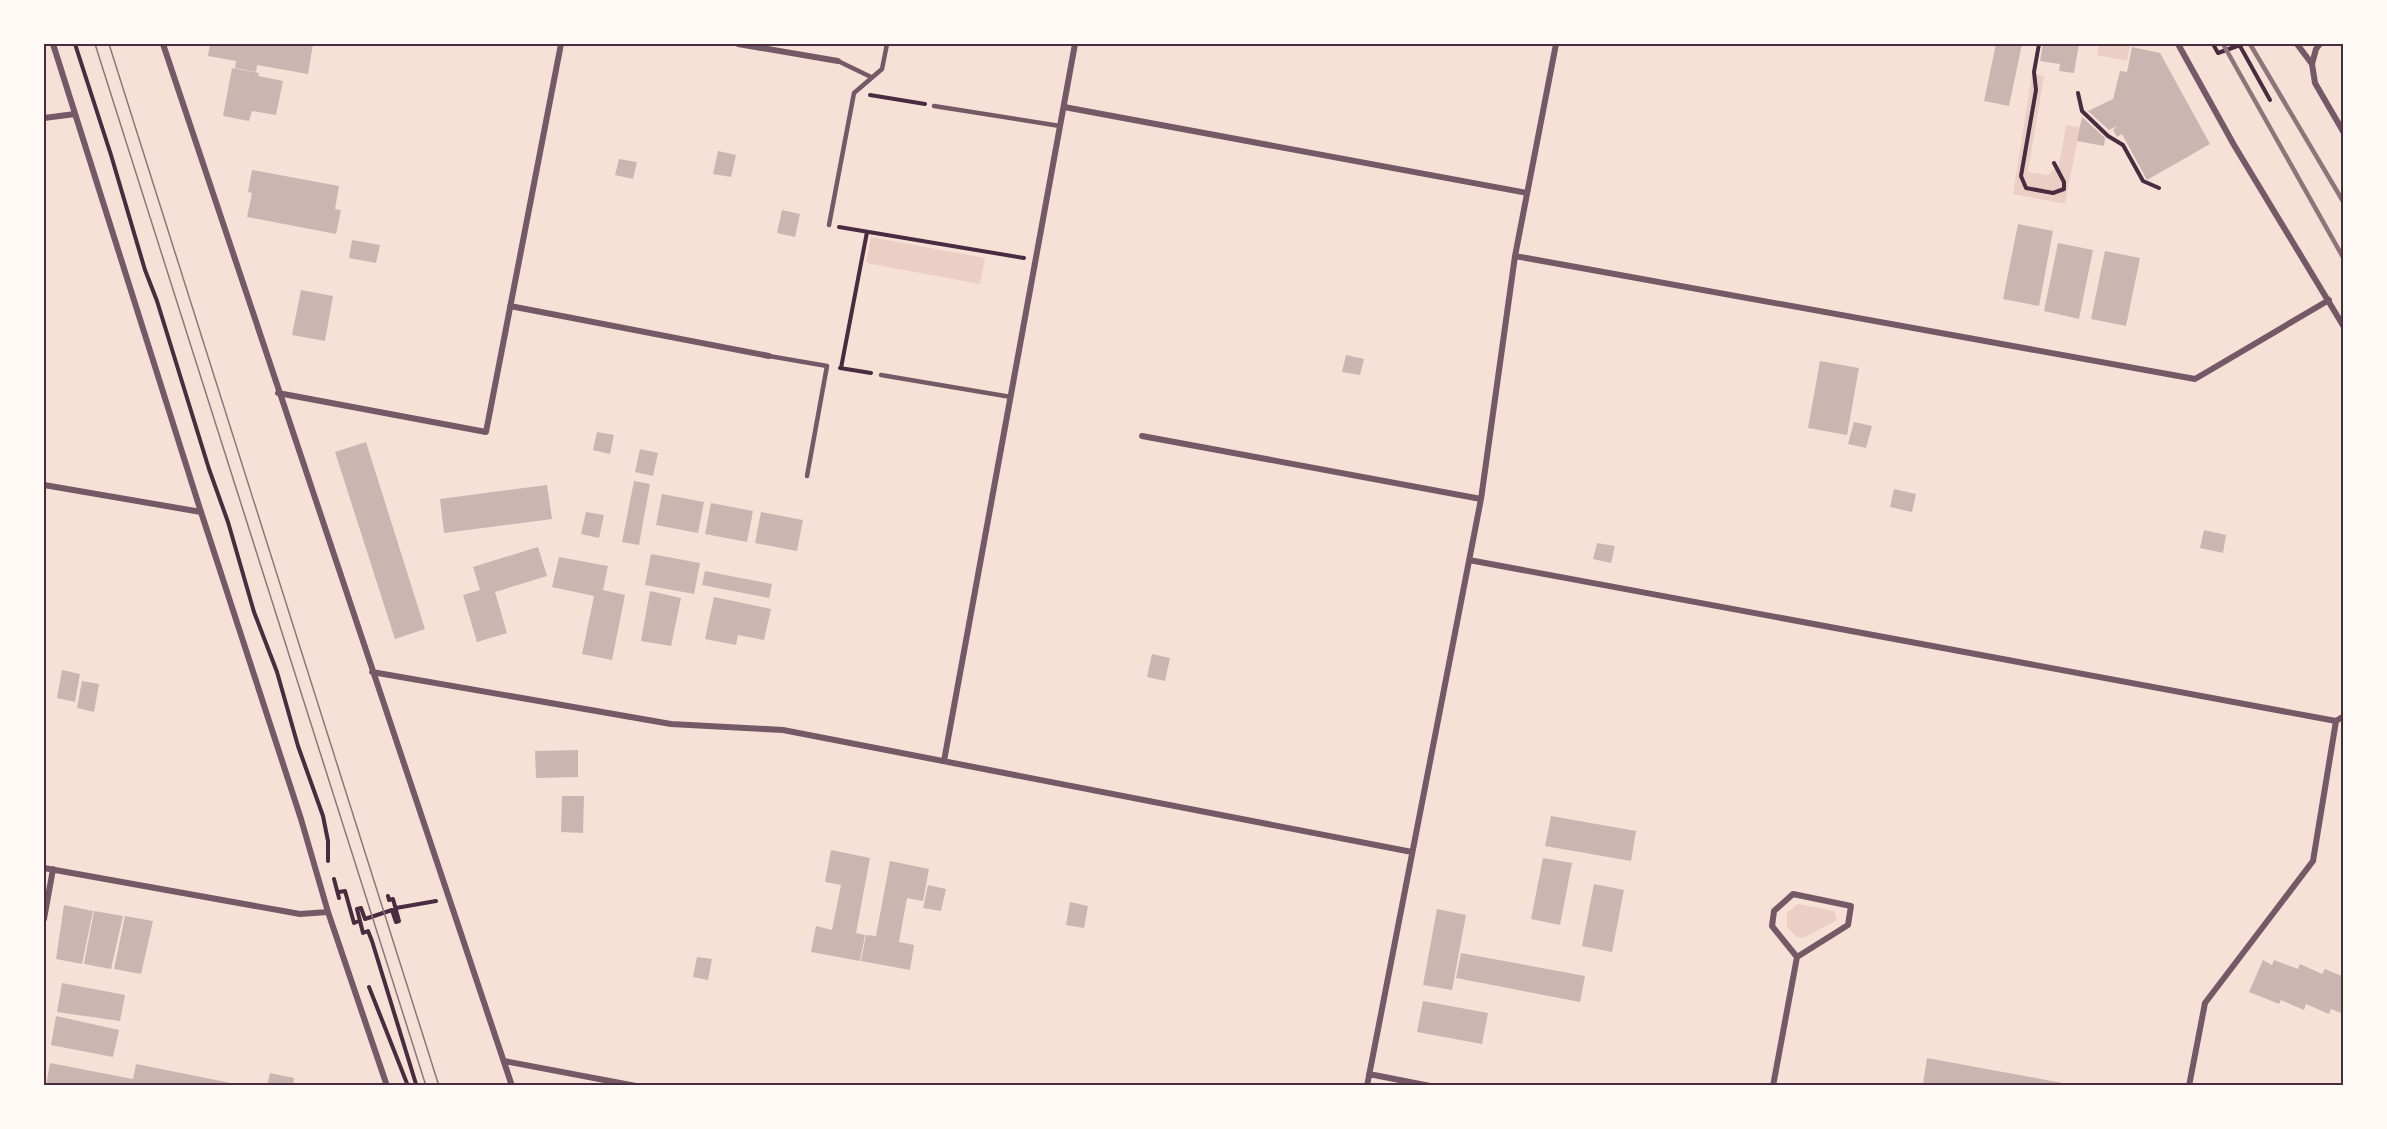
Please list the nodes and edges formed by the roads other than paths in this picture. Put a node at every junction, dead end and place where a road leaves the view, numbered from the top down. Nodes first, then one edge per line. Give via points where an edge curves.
1 (53, 44) edge
2 (163, 44) edge
3 (561, 44) edge
4 (738, 44) edge
5 (887, 44) edge
6 (1075, 44) edge
7 (1556, 44) edge
8 (2179, 44) edge
9 (2297, 44) edge
10 (2320, 44) edge
11 (838, 62) joint
12 (2312, 64) junction
13 (871, 77) junction
14 (934, 106) road end
15 (1064, 107) junction
16 (75, 114) junction
17 (44, 118) edge
18 (1060, 126) junction
19 (2343, 133) edge
20 (1527, 193) junction
21 (829, 225) road end
22 (1515, 256) junction
23 (2328, 300) junction
24 (510, 306) junction
25 (2343, 327) edge
26 (768, 356) joint
27 (881, 375) road end
28 (278, 393) junction
29 (1011, 398) junction
30 (1142, 436) dead end
31 (807, 476) dead end
32 (44, 485) edge
33 (1481, 499) junction
34 (201, 512) junction
35 (1469, 560) junction
36 (372, 672) junction
37 (2343, 716) edge
38 (2336, 721) junction
39 (944, 761) junction
40 (1412, 852) junction
41 (44, 868) edge
42 (52, 869) junction
43 (328, 912) junction
44 (44, 919) edge
45 (1797, 957) junction
46 (504, 1061) junction
47 (1369, 1074) junction
48 (387, 1086) edge
49 (512, 1086) edge
50 (636, 1086) edge
51 (1367, 1086) edge
52 (1430, 1086) edge
53 (1773, 1086) edge
54 (2189, 1086) edge

1 - 16 street
2 - 28 street
3 - 24 street
4 - 11 street
5 - 13 lane via 882,69
6 - 15 street
7 - 20 street
8 - 23 street via 2234,145
9 - 12 street
10 - 12 street
11 - 13 lane
12 - 19 street via 2315,83
13 - 21 lane via 854,93
14 - 18 lane
15 - 18 street
15 - 20 street
16 - 17 street
16 - 34 street
18 - 29 street
20 - 22 street
22 - 23 street via 2195,379
22 - 33 street
23 - 25 street
24 - 26 street
24 - 28 street via 486,432
26 - 31 lane via 827,366
27 - 29 lane
28 - 36 street
29 - 39 street
30 - 33 street
32 - 34 street
33 - 35 street
34 - 43 street
35 - 38 street
35 - 40 street
36 - 39 street via 671,724 783,730
36 - 46 street
37 - 38 street
38 - 54 street via 2313,861 2205,1003
39 - 40 street
40 - 47 street
41 - 42 street
42 - 43 street via 300,914
42 - 44 street
43 - 48 street
45 - 45 street via 1772,926 1774,911 1793,894 1851,906 1848,925
45 - 53 street
46 - 49 street
46 - 50 street
47 - 51 street
47 - 52 street

